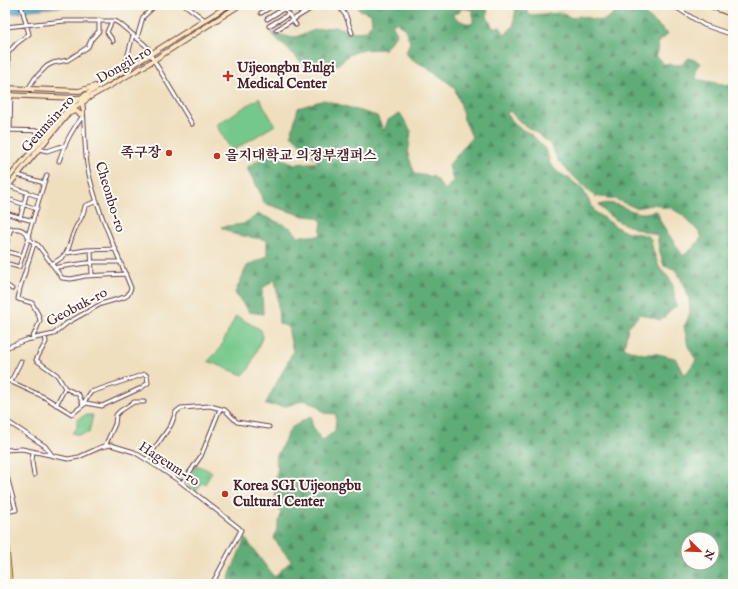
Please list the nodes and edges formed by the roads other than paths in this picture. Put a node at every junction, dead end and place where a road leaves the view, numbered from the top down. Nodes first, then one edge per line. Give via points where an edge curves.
1 (21, 5) edge
2 (156, 5) edge
3 (185, 5) edge
4 (229, 5) edge
5 (240, 5) edge
6 (274, 5) edge
7 (338, 5) edge
8 (672, 5) edge
9 (708, 5) edge
10 (283, 7) edge
11 (312, 8) dead end
12 (261, 13) dead end
13 (288, 14) junction
14 (733, 15) edge
15 (267, 19) dead end
16 (292, 19) junction
17 (99, 20) junction
18 (206, 20) junction
19 (112, 21) junction
20 (26, 23) junction
21 (296, 25) dead end
22 (268, 26) dead end
23 (5, 27) edge
24 (276, 30) dead end
25 (352, 33) dead end
26 (133, 35) junction
27 (733, 35) edge
28 (137, 38) junction
29 (113, 41) dead end
30 (150, 54) junction
31 (154, 60) junction
32 (124, 70) junction
33 (108, 80) junction
34 (8, 88) edge
35 (28, 89) junction
36 (71, 90) junction
37 (95, 94) junction
38 (5, 95) edge
39 (11, 96) junction
40 (59, 97) junction
41 (81, 99) junction
42 (83, 109) junction
43 (67, 112) junction
44 (84, 116) junction
45 (192, 124) dead end
46 (5, 130) edge
47 (10, 130) junction
48 (47, 131) junction
49 (65, 145) junction
50 (39, 149) junction
51 (59, 161) dead end
52 (18, 175) junction
53 (47, 175) dead end
54 (5, 182) edge
55 (44, 183) junction
56 (9, 186) junction
57 (5, 190) edge
58 (27, 192) junction
59 (40, 197) junction
60 (5, 198) edge
61 (97, 201) junction
62 (24, 205) junction
63 (36, 209) junction
64 (5, 213) edge
65 (20, 218) junction
66 (33, 221) junction
67 (11, 228) junction
68 (5, 230) edge
69 (29, 236) junction
70 (34, 244) junction
71 (116, 249) junction
72 (5, 250) edge
73 (91, 250) junction
74 (67, 253) junction
75 (23, 256) junction
76 (91, 262) junction
77 (121, 262) junction
78 (5, 263) edge
79 (52, 264) junction
80 (55, 268) junction
81 (126, 274) junction
82 (92, 275) junction
83 (5, 284) edge
84 (131, 288) joint
85 (12, 289) dead end
86 (45, 336) junction
87 (32, 339) junction
88 (5, 348) edge
89 (21, 361) dead end
90 (5, 379) edge
91 (11, 381) junction
92 (65, 388) junction
93 (144, 402) dead end
94 (84, 404) junction
95 (56, 405) junction
96 (220, 409) junction
97 (5, 420) edge
98 (269, 427) dead end
99 (105, 446) junction
100 (5, 450) edge
101 (33, 451) junction
102 (52, 455) junction
103 (147, 459) junction
104 (5, 469) edge
105 (34, 475) dead end
106 (182, 483) junction
107 (5, 512) edge
108 (5, 535) edge
109 (7, 565) edge
110 (10, 584) edge
111 (212, 584) edge

1 - 20 street
2 - 28 street via 143,17
3 - 18 street
4 - 18 street, Dongil-ro
5 - 31 street, Dongil-ro
6 - 12 street
7 - 25 street via 346,16
8 - 27 street via 704,25
9 - 14 street
10 - 13 street
10 - 15 street
11 - 16 street
13 - 16 street
13 - 22 street
16 - 21 street
16 - 24 street
17 - 19 street
17 - 20 street
17 - 35 street via 99,31 88,47 68,60 48,66
18 - 30 street, Dongil-ro
19 - 26 street
19 - 29 street via 107,32
20 - 23 street
20 - 34 street via 28,36 8,53
26 - 28 street
26 - 32 street
28 - 30 street via 148,48
30 - 31 street
30 - 32 street, Dongil-ro
31 - 37 street, Dongil-ro
31 - 45 street
32 - 33 street, Dongil-ro
33 - 36 street via 84,90
33 - 41 street, Dongil-ro
34 - 35 street
34 - 39 street
35 - 36 street
36 - 41 street via 78,93
37 - 41 street, Geumsin-ro
37 - 42 street
38 - 39 street
39 - 40 street
39 - 47 street
40 - 41 street
40 - 43 street via 65,101
41 - 42 street
41 - 43 street, Geumsin-ro
42 - 44 street, Cheonbo-ro
43 - 44 street via 76,112
43 - 48 street, Geumsin-ro
43 - 50 street, Geumsin-ro
44 - 49 street
44 - 61 street, Cheonbo-ro via 87,165
46 - 47 street
47 - 48 street
48 - 54 street, Geumsin-ro
49 - 50 street via 47,150
49 - 51 street
50 - 52 street, Geumsin-ro
52 - 55 street
52 - 56 street, Geumsin-ro
53 - 55 street
55 - 59 street
56 - 57 street, Geumsin-ro
56 - 58 street
58 - 59 street
58 - 62 street
59 - 63 street
60 - 62 street
61 - 71 street, Cheonbo-ro
61 - 74 street via 85,206
62 - 63 street
62 - 65 street
63 - 66 street
64 - 65 street
65 - 66 street
66 - 69 street
67 - 68 street
67 - 69 street via 20,229
67 - 72 street
69 - 70 street
69 - 75 street
70 - 79 street via 38,245
70 - 87 street via 18,299 32,304 39,316
71 - 73 street
71 - 77 street, Cheonbo-ro
72 - 75 street
73 - 74 street
73 - 76 street
74 - 79 street
75 - 78 street via 19,267
76 - 77 street
76 - 80 street
76 - 82 street
77 - 81 street, Cheonbo-ro
79 - 80 street
80 - 82 street via 62,278 68,280
81 - 82 street
81 - 84 street, Cheonbo-ro
83 - 85 street
84 - 86 street, Geobuk-ro via 125,297 101,304 54,334
86 - 87 street, Geobuk-ro
86 - 92 street via 46,342 36,360 57,375
87 - 88 street, Geobuk-ro
89 - 91 street
90 - 91 street
91 - 95 street
92 - 94 street via 79,395
92 - 95 street
93 - 99 street via 134,402 120,411
94 - 94 street via 91,392 140,375 147,376 148,383 141,388 102,406
94 - 95 street via 72,414
96 - 98 street via 225,410 237,422
96 - 103 street via 210,406 178,410 171,425
96 - 106 street via 201,456
97 - 102 street via 45,446
99 - 102 street, Hageum-ro via 73,458
99 - 103 street, Hageum-ro via 111,445 134,452
100 - 101 street, Hageum-ro
101 - 102 street, Hageum-ro
101 - 105 street
103 - 106 street, Hageum-ro
104 - 107 street via 16,510
106 - 111 street, Hageum-ro via 241,530
108 - 109 main road
109 - 110 main road

